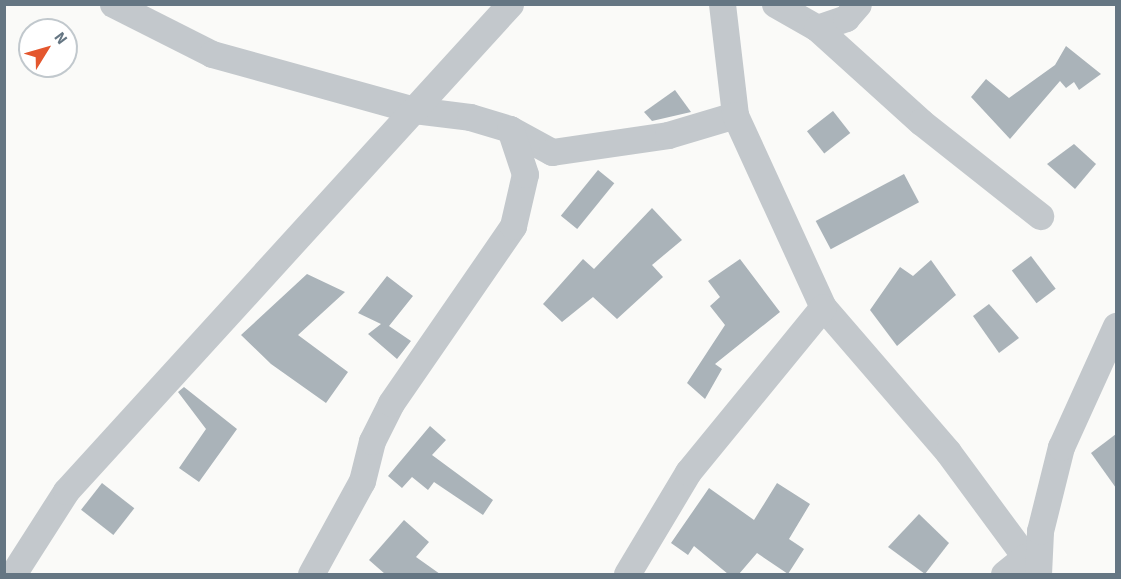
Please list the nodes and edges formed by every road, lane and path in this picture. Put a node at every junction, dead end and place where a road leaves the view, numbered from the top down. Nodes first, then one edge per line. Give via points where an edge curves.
1 (113, 4) edge
2 (510, 4) edge
3 (722, 4) edge
4 (775, 4) edge
5 (858, 4) edge
6 (817, 28) junction
7 (414, 110) junction
8 (735, 115) junction
9 (510, 129) junction
10 (1040, 216) dead end
11 (823, 307) junction
12 (1116, 326) edge
13 (1034, 569) edge
14 (14, 574) edge
15 (311, 574) edge
16 (627, 574) edge
17 (1004, 574) edge

1 - 7 street via 212,54
2 - 7 street
3 - 8 street
4 - 6 street
5 - 6 street via 846,18
6 - 10 street via 921,122
7 - 9 street via 470,117
7 - 14 street via 66,491
8 - 9 street via 668,135 563,153
8 - 11 street
9 - 15 street via 525,174 513,226 391,403 372,441 362,481
11 - 13 street via 948,452
11 - 16 street via 688,472
12 - 13 street via 1061,447
13 - 17 street

